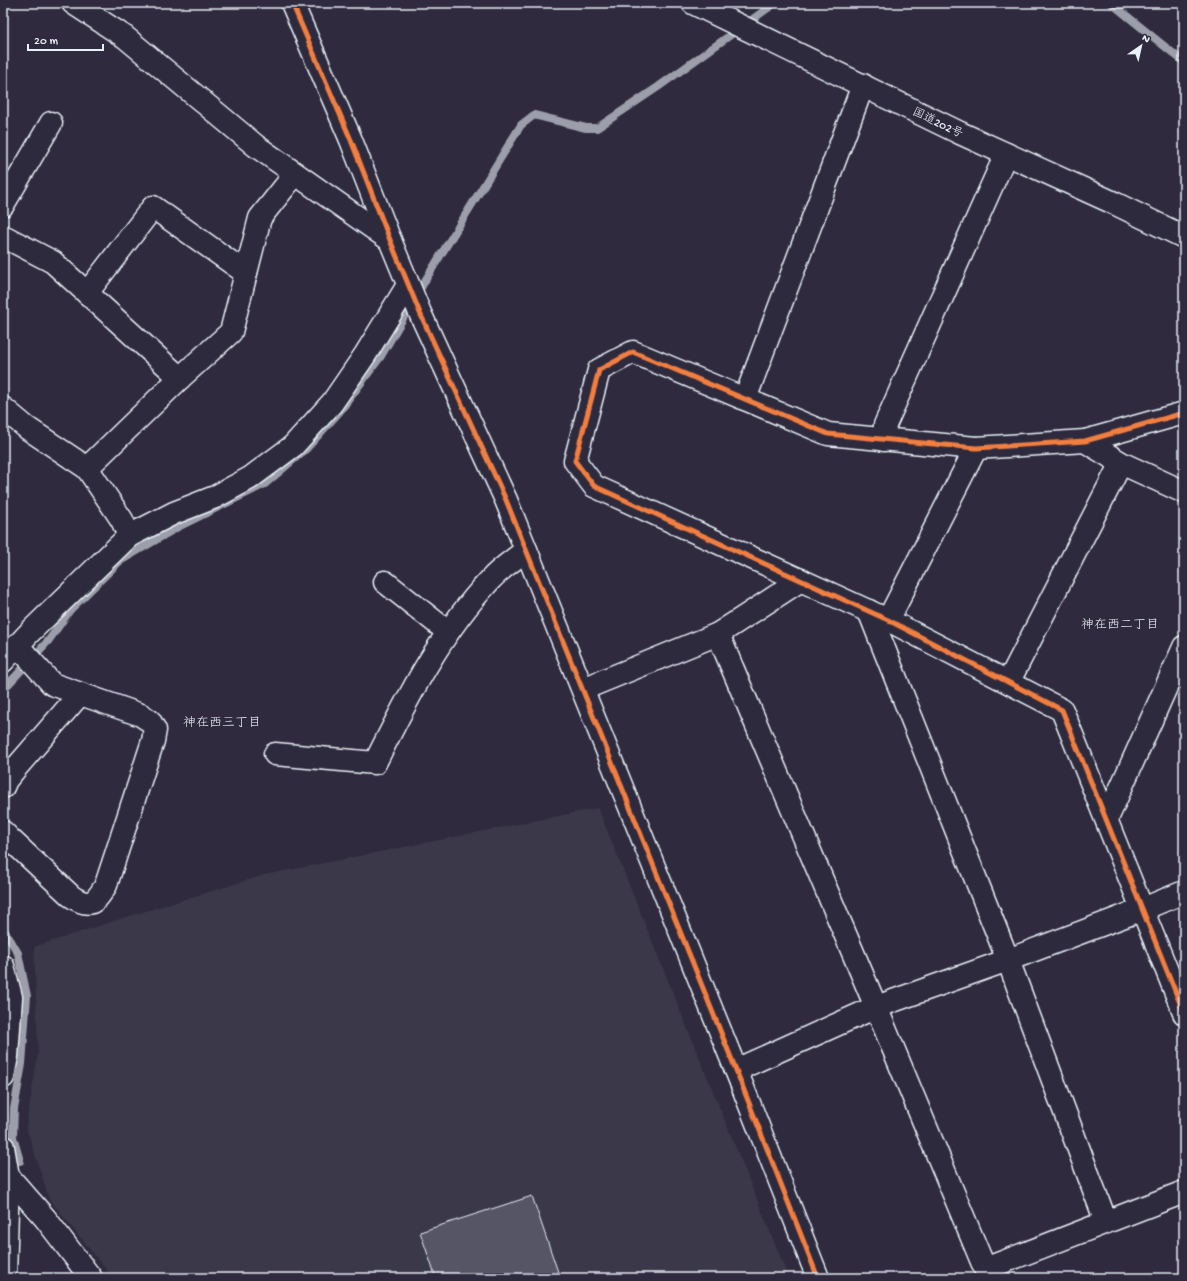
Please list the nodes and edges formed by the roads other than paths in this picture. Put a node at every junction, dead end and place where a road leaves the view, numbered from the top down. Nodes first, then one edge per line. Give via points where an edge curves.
1 (73, 3) edge
2 (292, 3) edge
3 (693, 3) edge
4 (863, 86) junction
5 (51, 123) dead end
6 (1006, 154) junction
7 (294, 174) junction
8 (3, 205) edge
9 (3, 236) edge
10 (1184, 237) edge
11 (390, 240) junction
12 (246, 273) junction
13 (408, 284) junction
14 (87, 293) junction
15 (180, 378) junction
16 (745, 399) junction
17 (3, 408) edge
18 (1184, 413) edge
19 (884, 440) junction
20 (1085, 441) junction
21 (976, 448) junction
22 (1121, 463) junction
23 (87, 468) junction
24 (1184, 492) edge
25 (129, 536) junction
26 (526, 550) junction
27 (801, 580) junction
28 (385, 582) dead end
29 (878, 616) junction
30 (448, 632) junction
31 (718, 634) junction
32 (1184, 648) edge
33 (14, 652) edge
34 (1009, 681) junction
35 (583, 689) junction
36 (80, 694) junction
37 (274, 754) dead end
38 (3, 787) edge
39 (1107, 819) junction
40 (3, 832) edge
41 (1184, 892) edge
42 (1143, 909) junction
43 (1008, 960) junction
44 (3, 966) edge
45 (876, 1008) junction
46 (1184, 1013) edge
47 (736, 1070) junction
48 (3, 1077) edge
49 (3, 1147) edge
50 (8, 1176) junction
51 (1184, 1192) edge
52 (1106, 1222) junction
53 (5, 1278) edge
54 (91, 1278) edge
55 (818, 1278) edge

1 - 7 main road via 125,37 256,146
2 - 11 main road via 351,140
3 - 4 main road, 国道202号
4 - 6 main road, 国道202号
4 - 16 main road
5 - 8 main road
6 - 10 main road, 国道202号
6 - 19 main road via 885,425
7 - 11 main road
7 - 12 main road via 260,218
9 - 14 main road via 53,262
11 - 13 main road
12 - 14 main road via 153,207
12 - 15 main road via 231,332
13 - 25 main road via 366,355 332,403 292,446 250,478 215,497 174,513
13 - 26 main road
14 - 15 main road
15 - 23 main road
16 - 19 main road via 828,434
16 - 27 main road via 633,352 599,370 575,461 594,486
17 - 23 main road via 27,428
18 - 20 main road
19 - 21 main road
20 - 21 main road
20 - 22 main road
21 - 29 main road
22 - 24 main road
22 - 34 main road
23 - 25 main road via 122,520
25 - 33 main road
26 - 30 main road via 492,578
26 - 35 main road
27 - 29 main road
27 - 31 main road
28 - 30 main road
29 - 34 main road
29 - 43 main road
30 - 37 main road via 414,687 375,763
31 - 35 main road
31 - 45 main road
32 - 39 main road
33 - 36 main road via 36,666 52,684
34 - 39 main road via 1062,710
35 - 47 main road
36 - 38 main road via 15,769
36 - 40 main road via 141,715 150,721 155,730 106,885 100,896 94,902 79,902
39 - 42 main road
41 - 42 main road
42 - 43 main road
42 - 46 main road
43 - 45 main road
43 - 52 main road
44 - 48 main road via 11,997
45 - 47 main road
45 - 52 main road via 984,1269
47 - 55 main road
49 - 50 main road
50 - 53 main road
50 - 54 main road via 45,1218
51 - 52 main road

